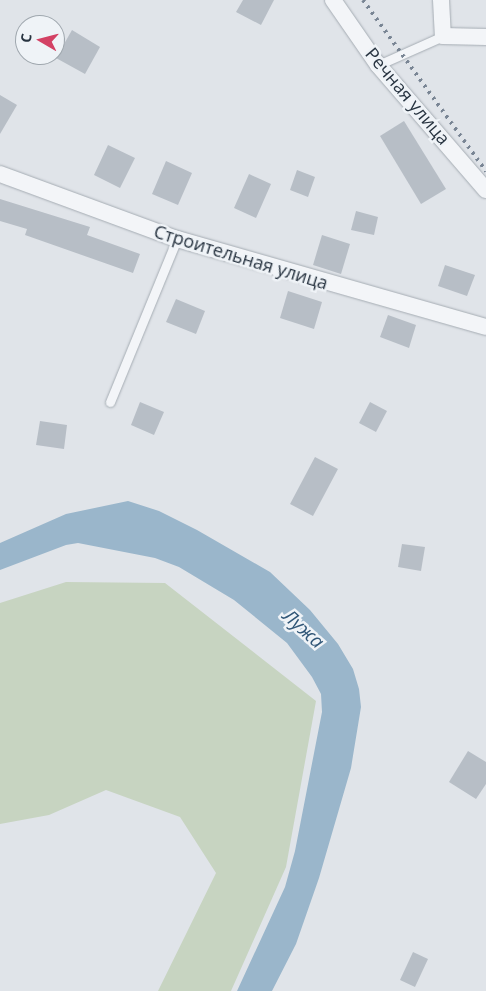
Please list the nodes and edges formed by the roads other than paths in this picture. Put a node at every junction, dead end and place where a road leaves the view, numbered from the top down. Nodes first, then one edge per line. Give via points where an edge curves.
1 (332, 0) edge
2 (440, 0) edge
3 (443, 36) junction
4 (486, 38) edge
5 (378, 65) junction
6 (0, 174) edge
7 (486, 190) edge
8 (177, 239) junction
9 (486, 327) edge
10 (110, 402) dead end

1 - 5 street, Речная улица
2 - 3 street
3 - 4 street
3 - 5 lane
5 - 7 street, Речная улица
6 - 8 street, Строительная улица
8 - 9 street, Строительная улица
8 - 10 lane

